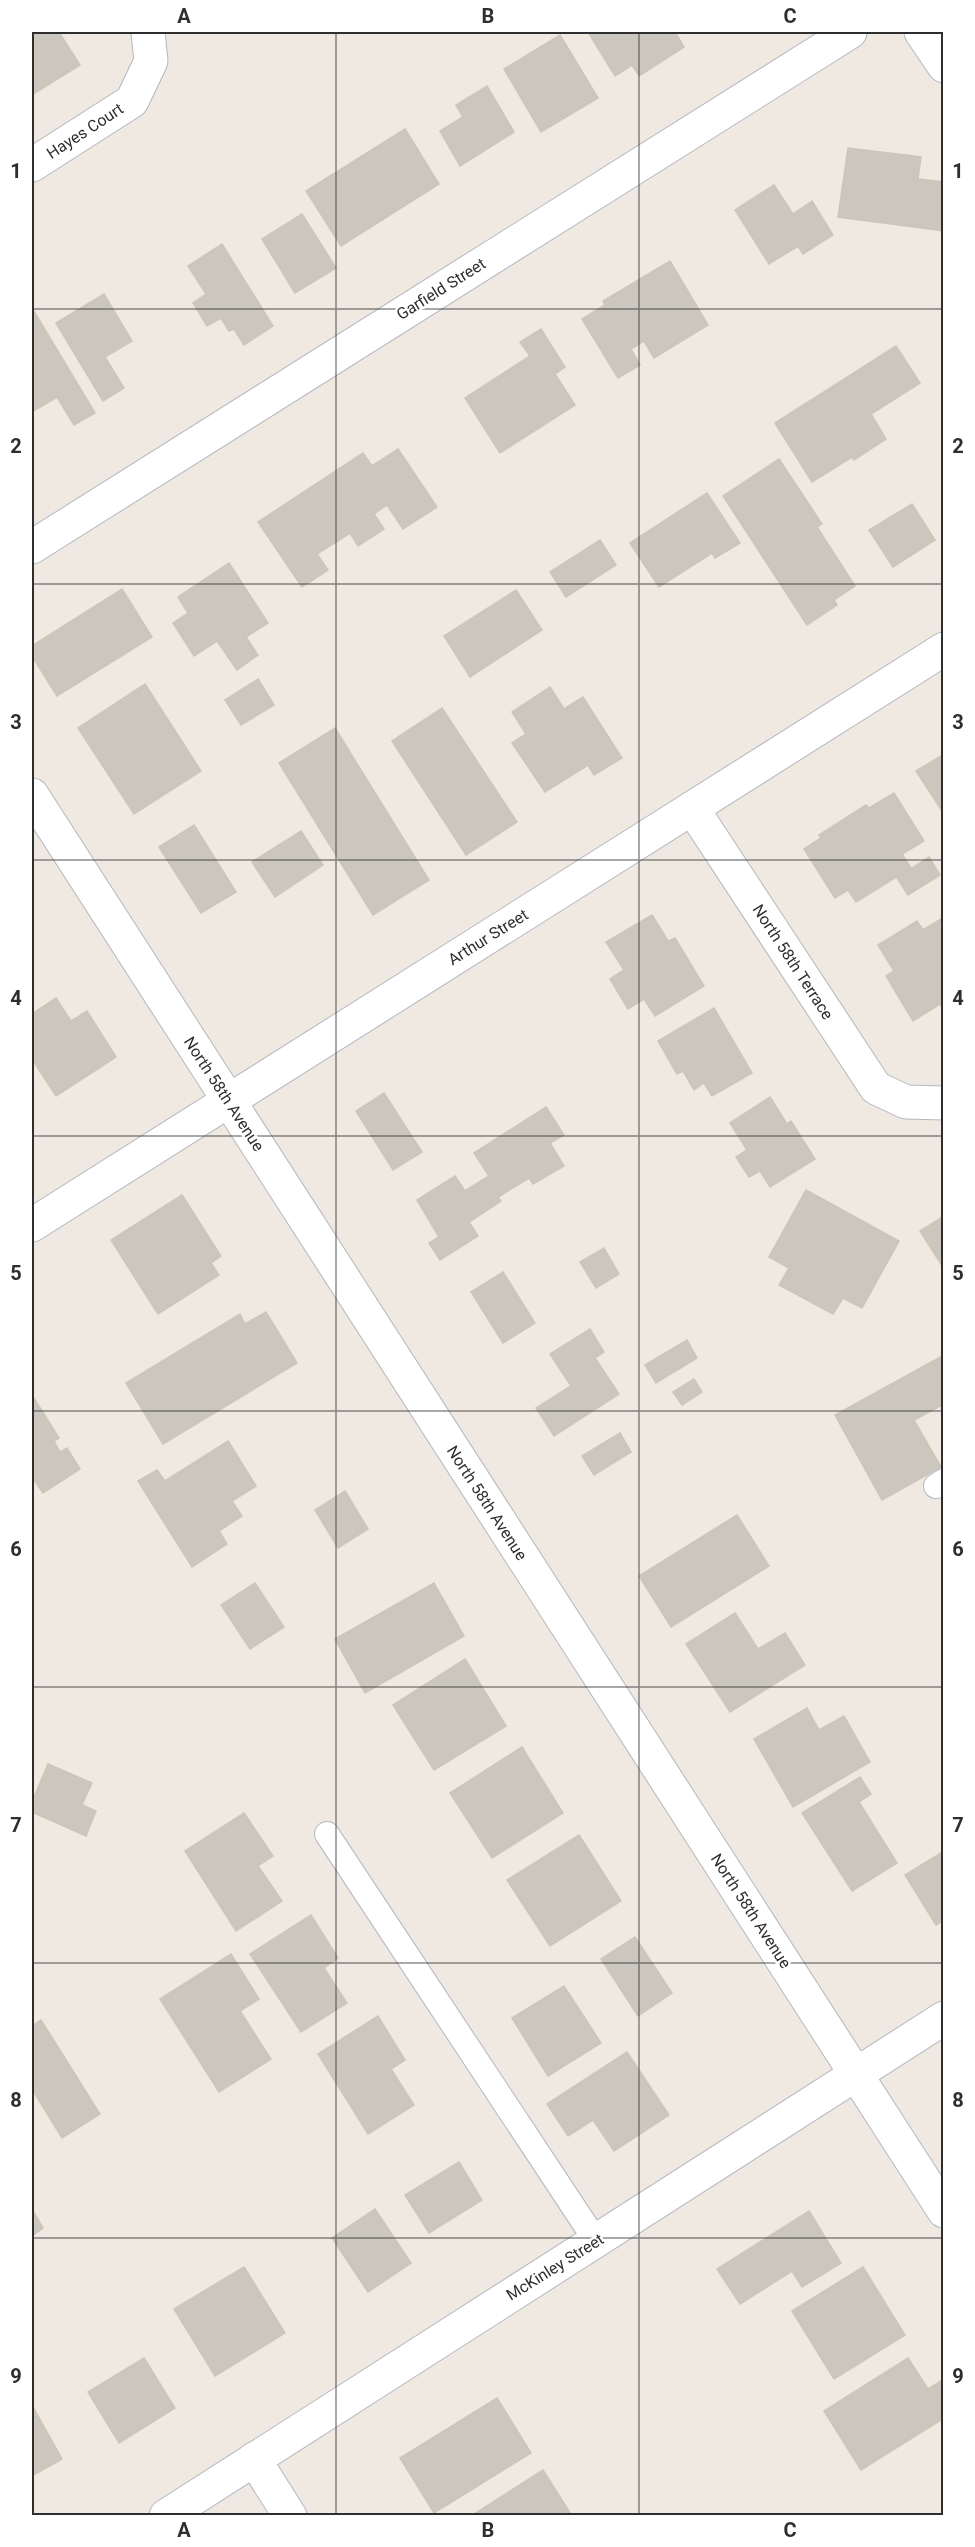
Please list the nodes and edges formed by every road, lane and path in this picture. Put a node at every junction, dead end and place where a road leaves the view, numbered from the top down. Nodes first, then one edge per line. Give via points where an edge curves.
1 (850, 32) edge
2 (921, 32) edge
3 (150, 46) edge
4 (944, 66) edge
5 (32, 165) edge
6 (32, 547) edge
7 (944, 649) edge
8 (32, 795) edge
9 (692, 808) junction
10 (228, 1101) junction
11 (944, 1104) edge
12 (32, 1226) edge
13 (327, 1834) dead end
14 (944, 2018) edge
15 (856, 2075) junction
16 (944, 2211) edge
17 (597, 2241) junction
18 (254, 2459) junction
19 (166, 2516) edge
20 (290, 2516) edge

1 - 6 street, Garfield Street
2 - 4 street
3 - 5 street, Hayes Court via 132,101
7 - 9 street, Arthur Street
8 - 10 street, North 58th Avenue
9 - 10 street, Arthur Street
9 - 11 street, North 58th Terrace via 876,1088 906,1101
10 - 12 street, Arthur Street
10 - 15 street, North 58th Avenue
13 - 17 lane
14 - 15 street, McKinley Street
15 - 16 street, North 58th Avenue
15 - 17 street, McKinley Street
17 - 18 street, McKinley Street
18 - 19 street, McKinley Street
18 - 20 street

